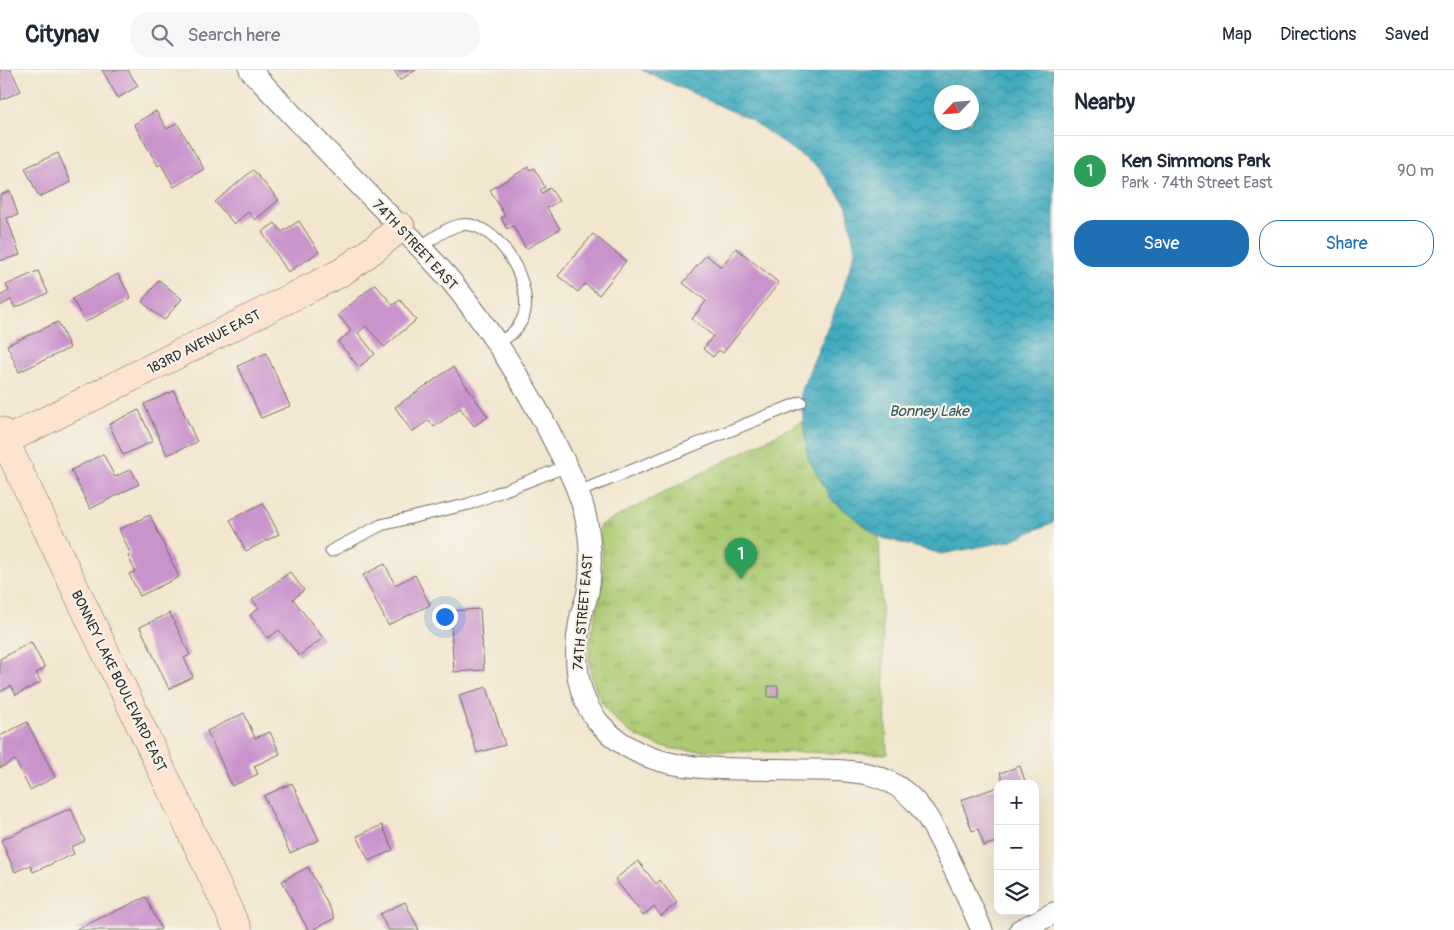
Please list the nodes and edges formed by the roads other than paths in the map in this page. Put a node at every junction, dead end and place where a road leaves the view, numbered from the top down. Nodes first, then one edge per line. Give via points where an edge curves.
1 (250, 70) edge
2 (400, 227) junction
3 (420, 247) junction
4 (498, 344) junction
5 (801, 402) dead end
6 (2, 439) edge
7 (567, 466) junction
8 (578, 492) junction
9 (331, 551) dead end
10 (1054, 913) edge
11 (238, 930) edge
12 (982, 930) edge
13 (1020, 930) edge

1 - 2 street, 74TH STREET EAST
2 - 3 street, 74TH STREET EAST
2 - 6 street, 183RD AVENUE EAST via 342,272
3 - 4 street, 74TH STREET EAST via 451,281
3 - 4 lane via 460,225 481,228 503,246 517,268 526,296 523,319 514,332
4 - 7 street, 74TH STREET EAST via 525,386
5 - 8 lane
6 - 11 street, BONNEY LAKE BOULEVARD EAST
7 - 8 street, 74TH STREET EAST
7 - 9 lane via 469,504 381,525
8 - 12 street, 74TH STREET EAST via 587,519 590,567 588,591 580,618 578,677 582,696 599,723 622,743 660,762 685,767 849,771 882,777 895,784 929,820
10 - 13 street

